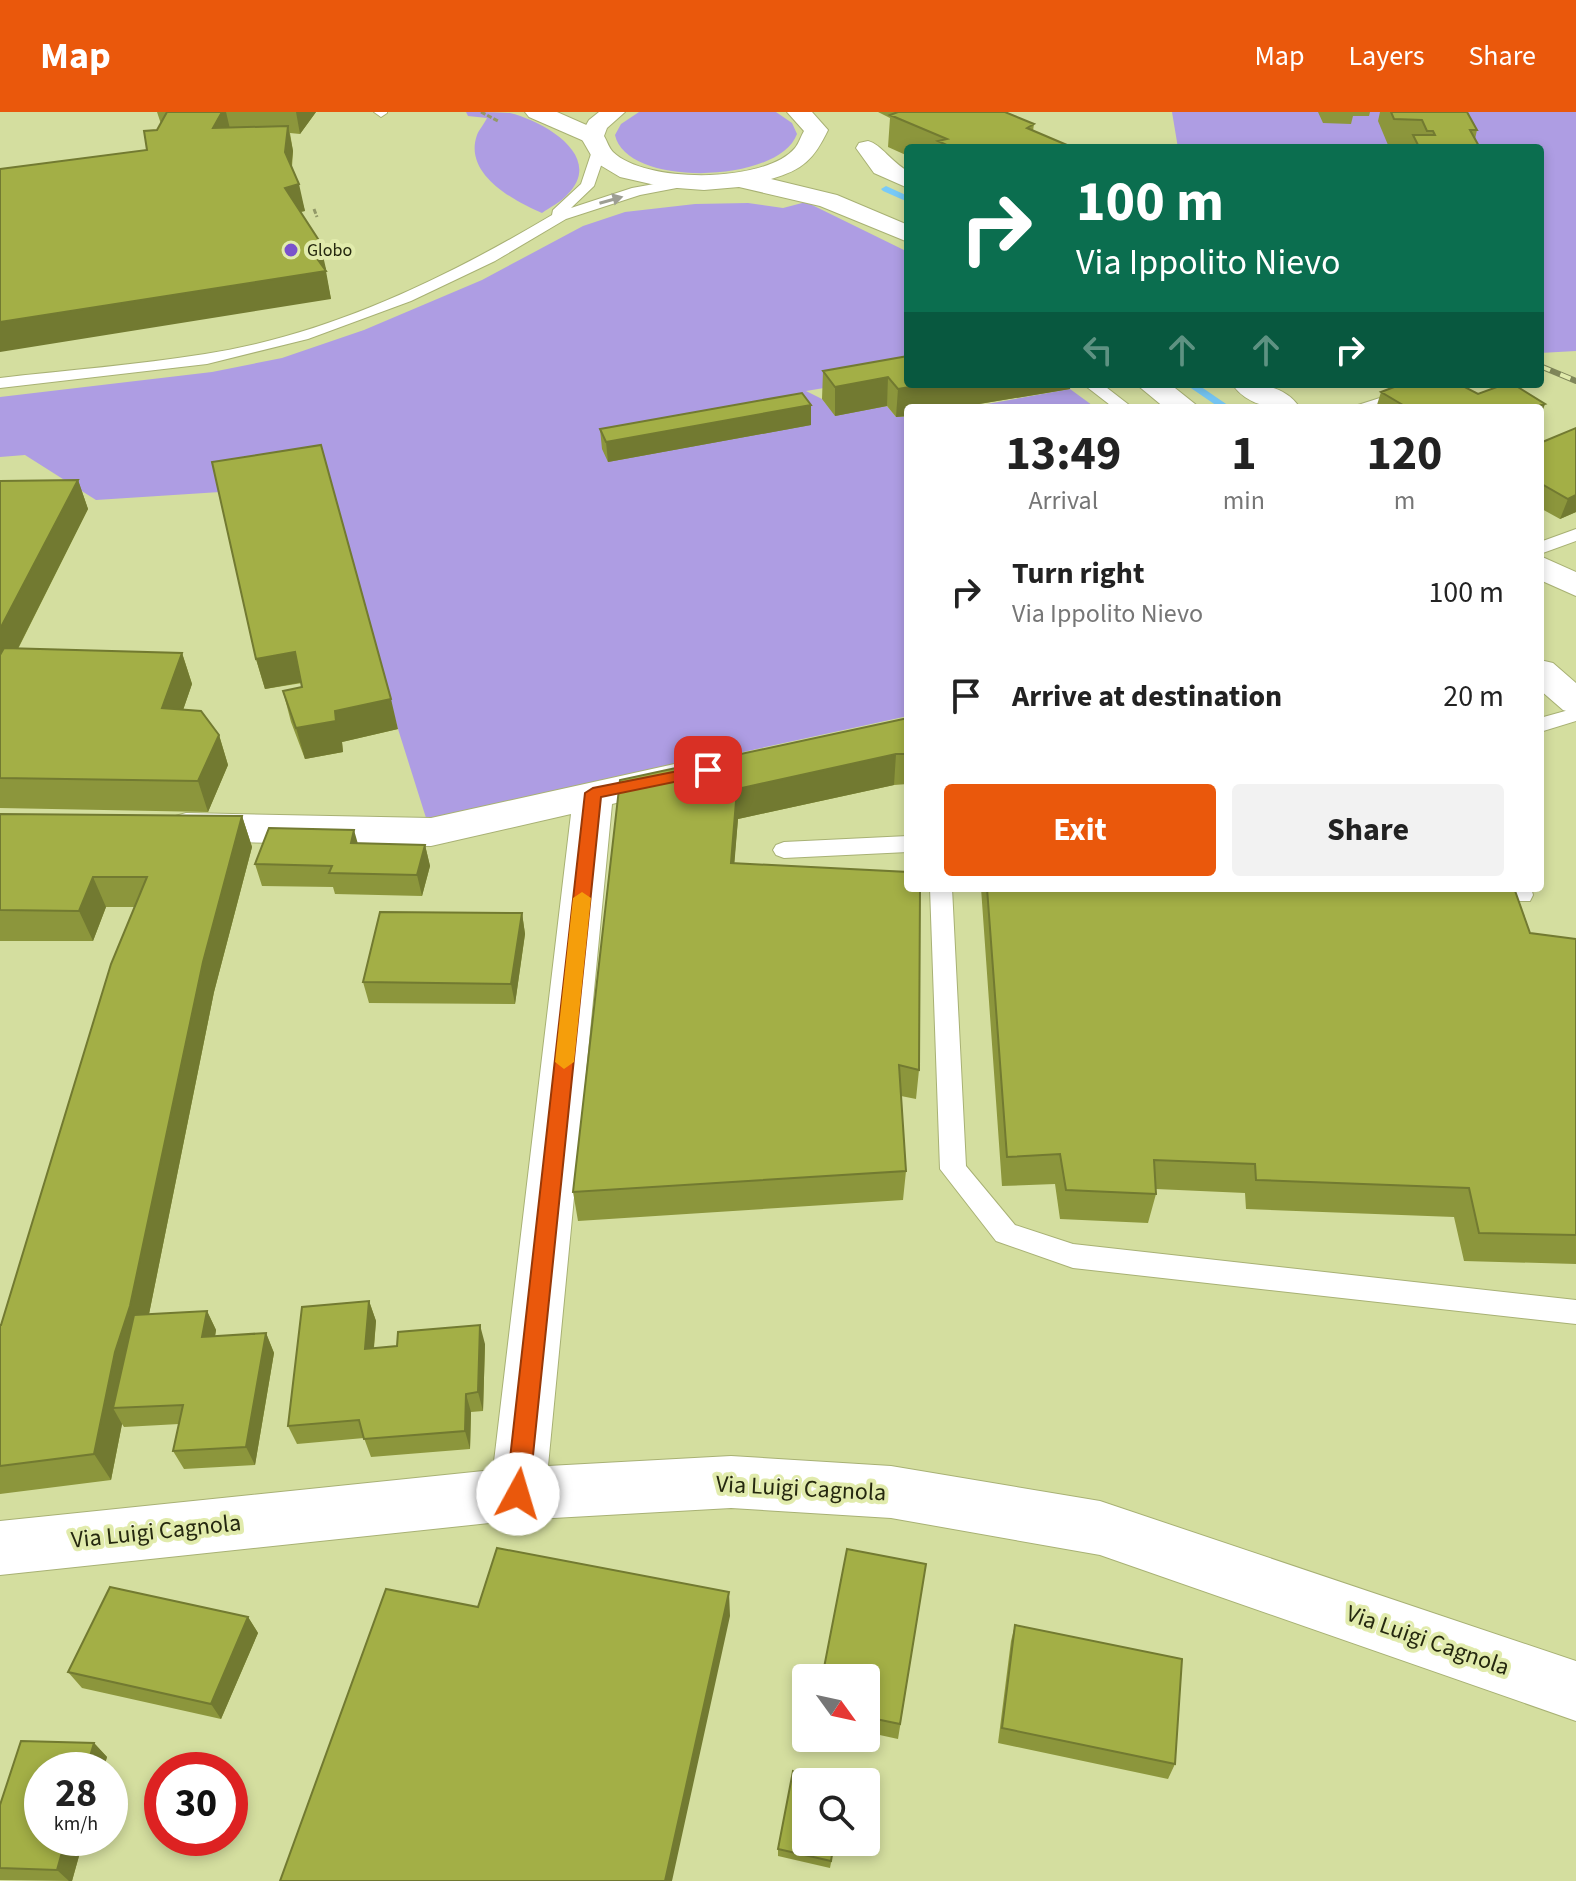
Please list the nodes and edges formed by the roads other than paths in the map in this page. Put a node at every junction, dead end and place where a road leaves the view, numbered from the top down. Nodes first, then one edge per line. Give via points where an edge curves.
1 (537, 112) edge
2 (613, 112) edge
3 (799, 112) edge
4 (595, 145) junction
5 (868, 148) dead end
6 (806, 155) junction
7 (739, 179) junction
8 (904, 179) edge
9 (687, 182) junction
10 (904, 220) edge
11 (539, 230) junction
12 (904, 232) edge
13 (0, 383) edge
14 (1097, 388) edge
15 (1157, 388) edge
16 (1253, 388) edge
17 (1425, 388) edge
18 (1119, 404) edge
19 (1179, 404) edge
20 (1279, 404) edge
21 (1376, 404) edge
22 (1576, 534) edge
23 (1544, 547) edge
24 (1544, 568) edge
25 (1576, 586) edge
26 (1544, 674) edge
27 (1576, 702) edge
28 (1576, 714) edge
29 (1544, 724) edge
30 (713, 769) edge
31 (593, 793) junction
32 (144, 826) edge
33 (904, 844) edge
34 (784, 850) dead end
35 (941, 892) edge
36 (1576, 1312) edge
37 (518, 1494) junction
38 (0, 1548) edge
39 (1576, 1691) edge

1 - 4 street
2 - 4 street via 597,125
3 - 6 street via 816,130
4 - 9 street via 619,168
4 - 11 lane via 587,186
5 - 8 street via 883,168
6 - 7 street via 790,165
6 - 10 street via 843,188
7 - 9 street
7 - 12 street via 828,200
11 -> 9 lane via 596,204
11 - 13 lane via 406,298 303,336 207,359
14 - 18 lane
15 - 19 street
16 - 20 street
17 - 21 lane
22 - 23 lane
24 - 25 street
26 - 27 street
28 - 29 lane
30 - 31 street
31 - 32 street via 431,832
31 - 37 street
33 - 34 lane
35 - 36 lane via 953,1169 1006,1233 1073,1256
37 - 38 street, Via Luigi Cagnola
37 - 39 street, Via Luigi Cagnola via 731,1482 891,1492 1100,1528

